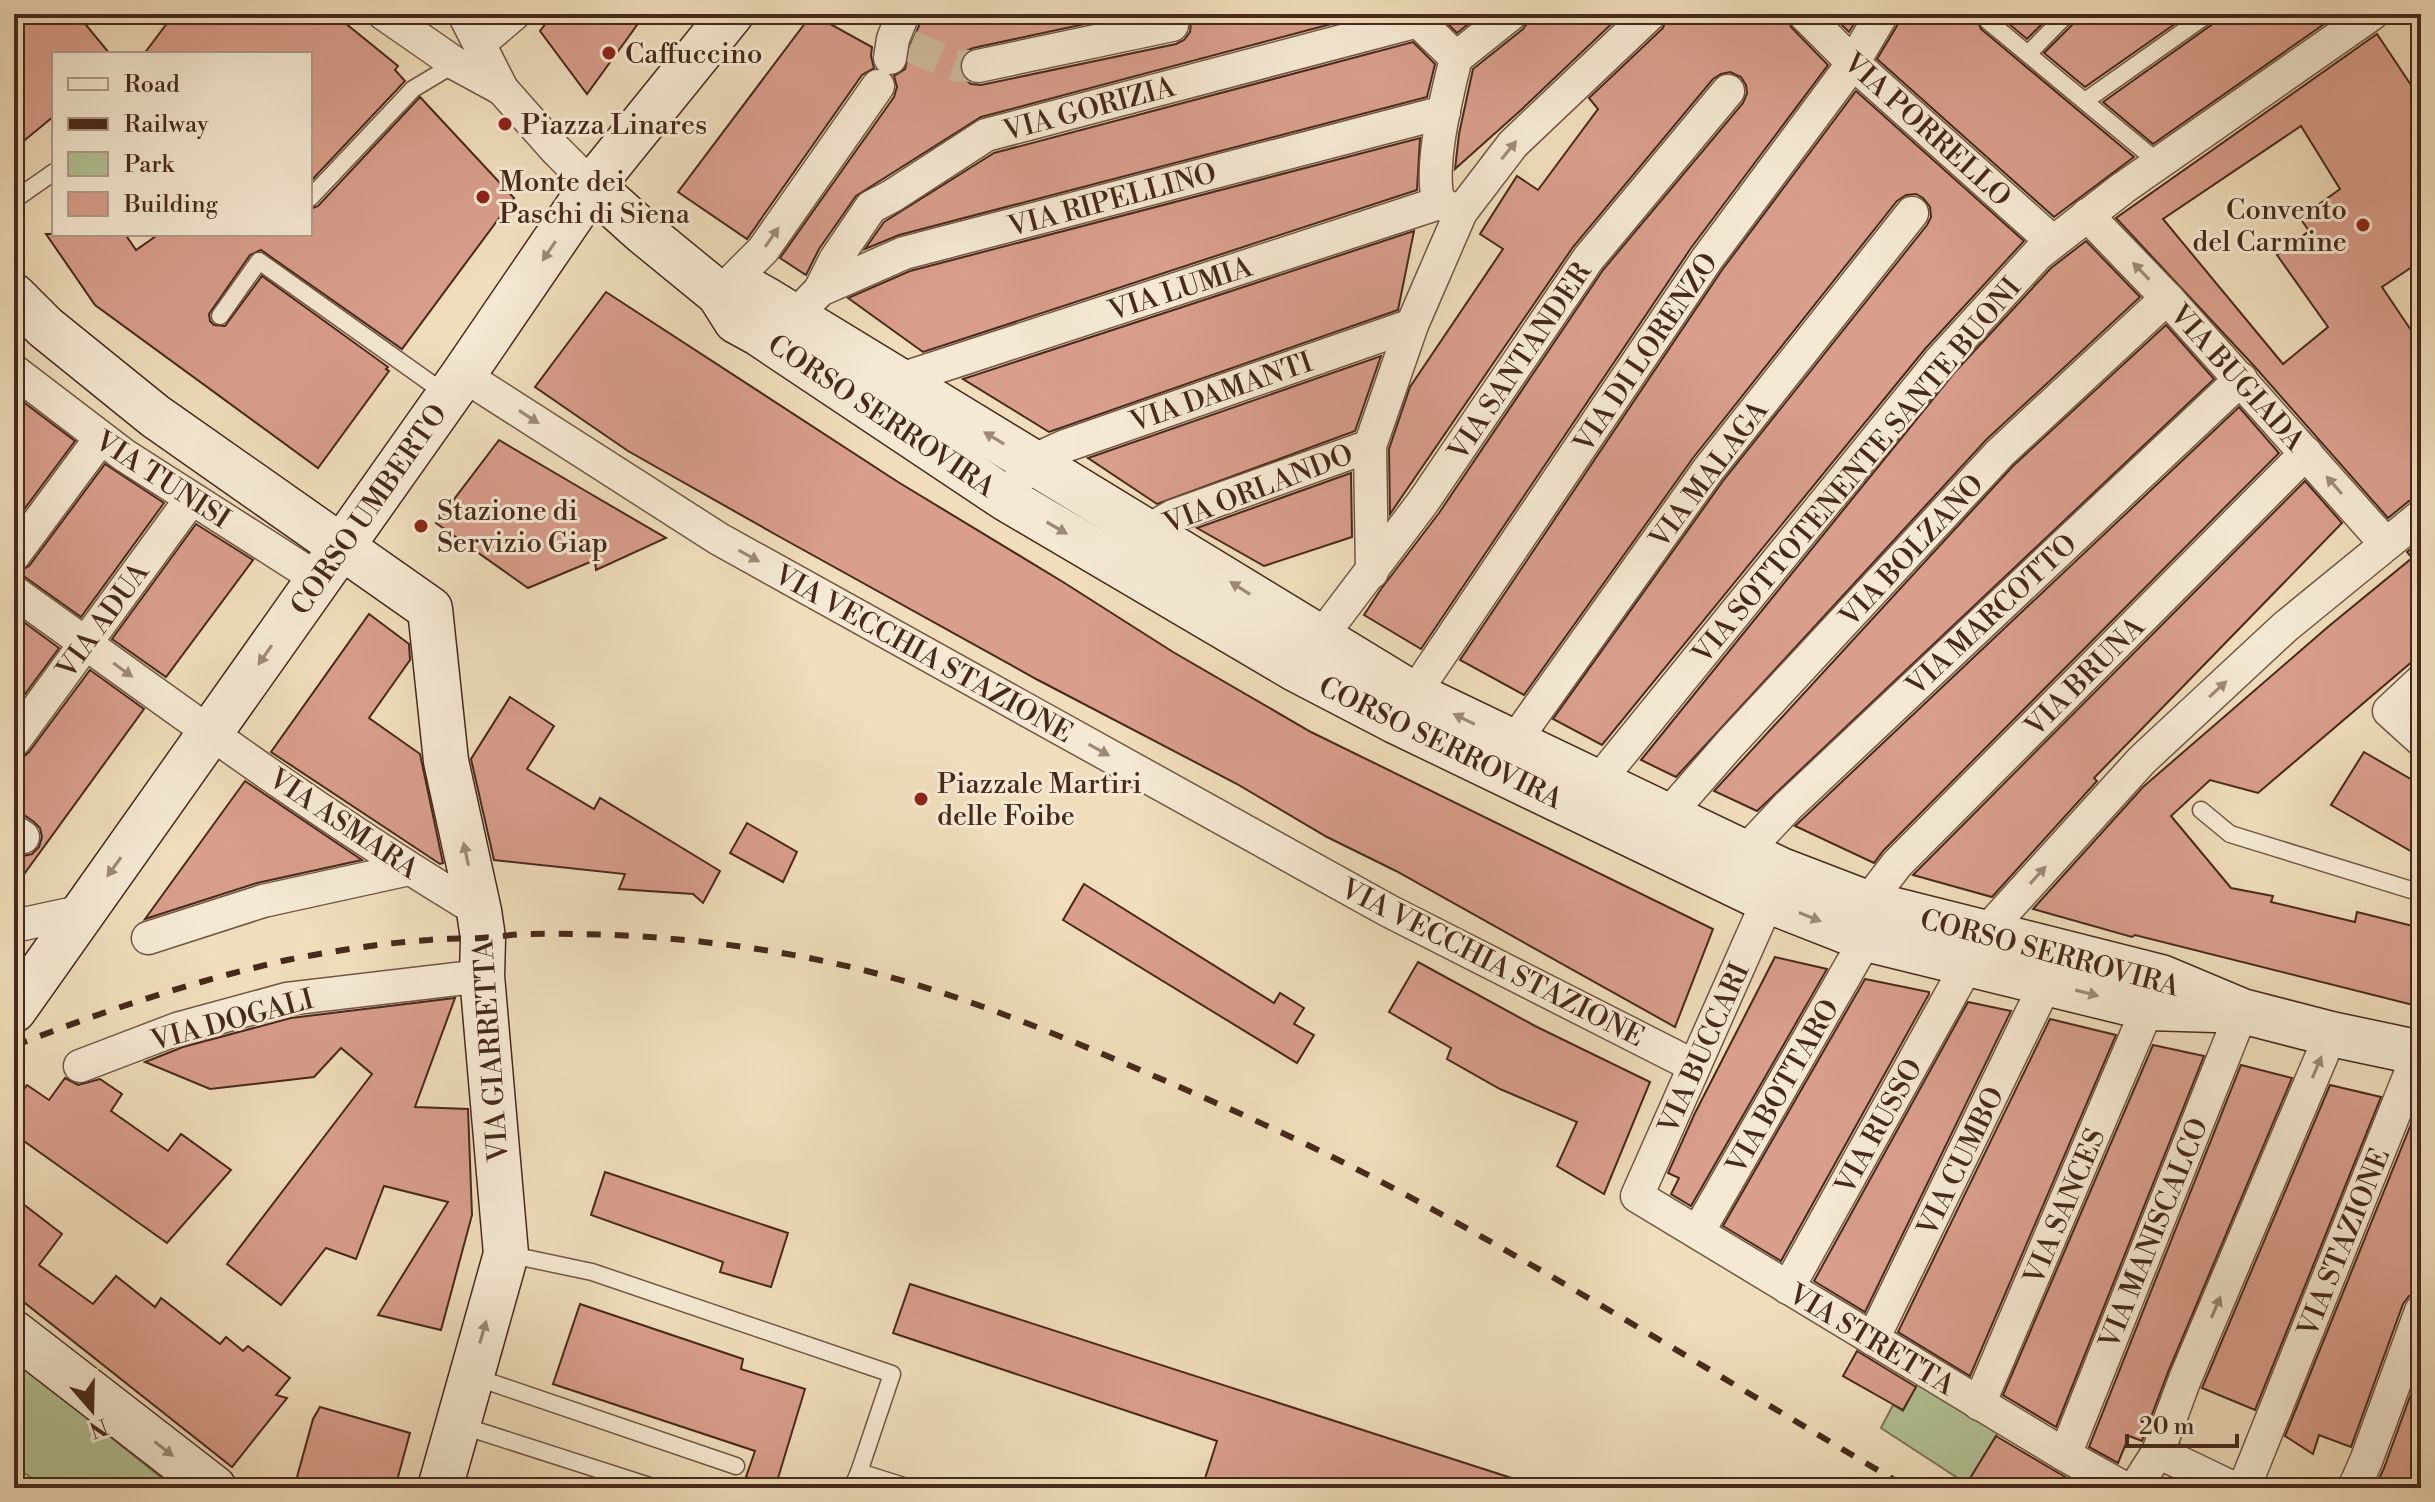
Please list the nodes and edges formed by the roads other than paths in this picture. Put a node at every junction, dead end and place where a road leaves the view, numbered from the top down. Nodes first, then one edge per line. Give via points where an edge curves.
1 (384, 14) edge
2 (464, 14) edge
3 (514, 14) edge
4 (731, 14) edge
5 (1511, 14) edge
6 (1650, 14) edge
7 (1804, 14) edge
8 (1882, 14) edge
9 (2067, 14) edge
10 (2208, 14) edge
11 (2372, 14) edge
12 (1415, 18) edge
13 (1988, 21) dead end
14 (1172, 25) dead end
15 (895, 49) edge
16 (468, 53) junction
17 (2028, 54) junction
18 (1456, 58) junction
19 (1853, 63) junction
20 (978, 66) tunnel mouth
21 (1728, 91) dead end
22 (2085, 101) junction
23 (1444, 112) junction
24 (2159, 163) junction
25 (52, 173) edge
26 (592, 186) junction
27 (312, 196) edge
28 (14, 200) edge
29 (1450, 208) junction
30 (1912, 213) dead end
31 (2087, 215) junction
32 (2053, 242) junction
33 (719, 294) junction
34 (14, 296) edge
35 (2167, 298) junction
36 (791, 313) junction
37 (220, 316) dead end
38 (1412, 325) junction
39 (16, 377) edge
40 (2241, 379) junction
41 (456, 385) junction
42 (888, 396) junction
43 (100, 439) junction
44 (1370, 446) junction
45 (2306, 453) junction
46 (1032, 461) junction
47 (1005, 498) junction
48 (191, 499) junction
49 (2421, 516) edge
50 (1147, 531) junction
51 (2386, 544) junction
52 (14, 555) edge
53 (330, 562) junction
54 (1118, 564) junction
55 (1372, 572) junction
56 (14, 592) edge
57 (85, 643) junction
58 (1308, 653) junction
59 (2421, 681) edge
60 (1404, 708) junction
61 (210, 732) junction
62 (2421, 740) edge
63 (14, 741) edge
64 (1504, 756) junction
65 (1587, 796) junction
66 (2201, 810) dead end
67 (1656, 829) junction
68 (409, 869) junction
69 (1754, 875) junction
70 (2421, 893) edge
71 (84, 911) junction
72 (479, 911) junction
73 (1866, 921) junction
74 (14, 926) edge
75 (148, 938) dead end
76 (1977, 949) junction
77 (482, 976) junction
78 (2046, 983) junction
79 (2155, 993) junction
80 (14, 1010) edge
81 (2242, 1011) junction
82 (2331, 1034) junction
83 (2420, 1052) edge
84 (80, 1066) dead end
85 (1694, 1066) junction
86 (1637, 1196) joint
87 (1698, 1232) junction
88 (506, 1254) junction
89 (1788, 1288) junction
90 (2421, 1311) edge
91 (14, 1333) edge
92 (1873, 1339) junction
93 (471, 1376) junction
94 (1979, 1404) junction
95 (458, 1425) junction
96 (2158, 1452) junction
97 (2065, 1455) junction
98 (736, 1466) dead end
99 (2360, 1475) edge
100 (856, 1480) edge
101 (2123, 1485) edge
102 (214, 1488) edge
103 (440, 1488) edge
104 (656, 1488) edge
105 (910, 1488) edge
106 (2233, 1488) edge
107 (2244, 1488) edge

1 - 16 street
2 - 16 street
3 - 16 street
4 - 26 main road, CORSO UMBERTO
5 - 18 street
29 -> 6 street
7 - 19 street, VIA PORRELLO
8 - 19 street, VIA DI LORENZO
9 - 17 lane
10 - 22 lane
11 - 24 street, VIA SOTTOTENENTE SANTE BUONI
12 - 18 street
12 - 36 street, VIA GORIZIA via 986,135 871,207
13 - 17 lane
14 - 20 street
33 -> 15 street via 763,250
16 - 26 street
16 - 27 lane via 413,89
17 - 22 lane
18 - 23 street
19 - 32 street, VIA PORRELLO
19 - 60 street, VIA DI LORENZO via 1707,259
21 - 55 street, VIA SANTANDER via 1588,259
22 - 24 lane
23 - 29 street via 1434,188
23 - 36 street, VIA RIPELLINO via 904,253
24 - 31 street, VIA SOTTOTENENTE SANTE BUONI
25 - 28 lane
26 - 33 main road, CORSO SERROVIRA
26 -> 41 main road, CORSO UMBERTO
29 - 38 street
29 - 42 street, VIA LUMIA
30 - 64 street, VIA MALAGA via 1708,470
31 - 32 street, VIA SOTTOTENENTE SANTE BUONI
35 -> 31 street, VIA BUGIADA
32 - 65 street, VIA SOTTOTENENTE SANTE BUONI via 1940,361
33 - 36 main road, CORSO SERROVIRA via 736,321
34 - 53 main road
35 - 40 street, VIA BUGIADA
35 - 67 street, VIA BOLZANO via 2000,453
36 - 42 main road, CORSO SERROVIRA
37 - 41 lane via 259,261
38 - 44 street
38 - 46 street, VIA DAMANTI
39 - 43 street, VIA TUNISI
40 - 45 street, VIA BUGIADA
40 - 69 street, VIA MARCOTTO via 1788,806
41 - 53 main road, CORSO UMBERTO
41 -> 85 street, VIA VECCHIA STAZIONE via 719,539 1389,911
46 -> 42 main road, CORSO SERROVIRA
42 - 47 main road, CORSO SERROVIRA
43 - 48 street, VIA TUNISI
43 - 52 street
44 - 50 street, VIA ORLANDO via 1173,516
44 - 55 street
51 -> 45 street, VIA BUGIADA
45 - 73 street, VIA BRUNA via 1897,864
46 - 47 street
46 - 50 main road, CORSO SERROVIRA
47 -> 54 main road, CORSO SERROVIRA
48 - 53 street, VIA TUNISI
48 - 57 street, VIA ADUA
49 - 51 street, VIA RUSSO
50 - 54 street
58 -> 50 main road, CORSO SERROVIRA
76 -> 51 street, VIA RUSSO via 2142,760 2285,627
53 -> 61 main road, CORSO UMBERTO
72 -> 53 main road, VIA GIARRETTA via 446,761 430,609
54 - 58 main road, CORSO SERROVIRA
55 - 58 street, VIA SANTANDER
56 - 57 street, VIA ASMARA
57 -> 61 street, VIA ASMARA
57 - 63 street, VIA ADUA
58 - 60 main road, CORSO SERROVIRA
59 - 62 street via 2389,711
60 - 64 main road, CORSO SERROVIRA
61 - 68 street, VIA ASMARA
61 -> 71 main road, CORSO UMBERTO
64 - 65 main road, CORSO SERROVIRA
65 - 67 main road, CORSO SERROVIRA
66 - 70 lane via 2230,834
67 - 69 main road, CORSO SERROVIRA
68 - 72 street, VIA ASMARA
68 - 75 street via 263,901
69 - 73 main road, CORSO SERROVIRA
69 - 85 street, VIA BUCCARI
71 - 74 street
71 - 80 main road, CORSO UMBERTO
72 - 77 main road, VIA GIARRETTA
73 - 76 main road, CORSO SERROVIRA
73 - 87 street, VIA BOTTARO
76 - 78 main road, CORSO SERROVIRA
76 - 79 main road, CORSO SERROVIRA
76 - 89 street, VIA RUSSO
77 - 84 street, VIA DOGALI via 287,999 177,1029
77 - 88 main road, VIA GIARRETTA
78 -> 79 main road, CORSO SERROVIRA
78 - 92 street, VIA CUMBO
79 - 81 main road, CORSO SERROVIRA
79 - 94 street, VIA SANCES
81 - 82 main road, CORSO SERROVIRA
81 - 97 street, VIA MANISCALCO
82 - 83 main road, CORSO SERROVIRA
96 -> 82 street
83 - 107 street, VIA STAZIONE
85 - 86 street, VIA BUCCARI
86 - 87 street, VIA STRETTA
87 - 89 street, VIA STRETTA
93 -> 88 main road, VIA GIARRETTA
88 - 100 lane via 592,1272 892,1374
89 - 92 street, VIA STRETTA
90 - 99 street
91 -> 102 main road
92 - 94 street, VIA STRETTA
93 - 95 main road, VIA GIARRETTA
93 - 98 lane
94 - 97 street, VIA STRETTA
95 - 103 main road, VIA GIARRETTA
95 - 104 lane
96 - 101 street
96 - 106 street
97 - 101 street, VIA STRETTA
100 - 105 lane

